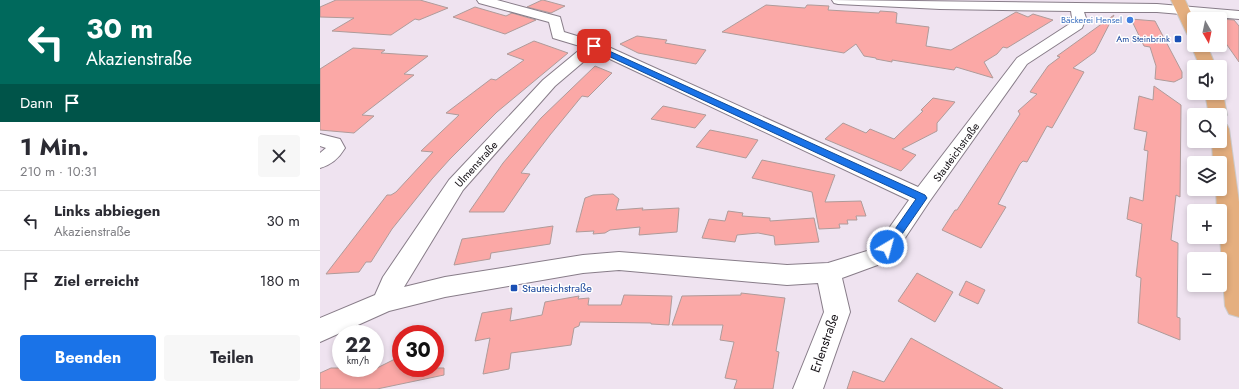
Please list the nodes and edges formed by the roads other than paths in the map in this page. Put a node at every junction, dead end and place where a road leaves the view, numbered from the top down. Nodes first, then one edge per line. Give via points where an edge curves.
1 (483, 0) edge
2 (838, 0) edge
3 (1115, 0) edge
4 (1181, 5) edge
5 (1076, 8) junction
6 (1126, 8) junction
7 (1239, 15) edge
8 (1187, 18) edge
9 (594, 46) junction
10 (320, 140) edge
11 (1222, 148) edge
12 (320, 162) edge
13 (922, 198) junction
14 (828, 273) junction
15 (384, 302) junction
16 (1239, 306) edge
17 (320, 330) edge
18 (808, 389) edge

1 - 9 street via 600,35
2 - 5 street
3 - 6 street
4 - 6 street
4 - 7 street
4 - 8 main road
5 - 6 street
5 - 13 street, Stauteichstraße via 1079,18 1077,25 1022,61
9 - 13 street
9 - 15 street, Ulmenstraße via 549,83 456,184 392,284
10 - 12 street via 333,143 336,148
11 - 16 main road
13 - 14 street, Stauteichstraße via 887,247 875,257
14 - 15 street, Stauteichstraße via 788,275 619,261 583,264 445,287
14 - 18 street, Erlenstraße via 837,312
15 - 17 street, Stauteichstraße

